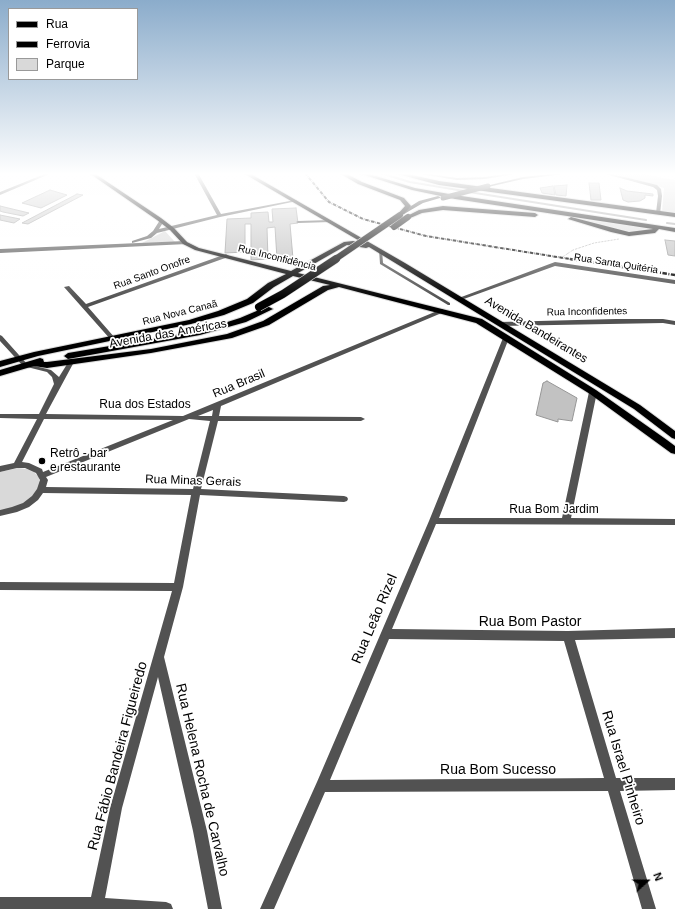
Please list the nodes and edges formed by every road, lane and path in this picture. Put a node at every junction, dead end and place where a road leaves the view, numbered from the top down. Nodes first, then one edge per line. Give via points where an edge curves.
1 (154, 215) edge
2 (320, 215) edge
3 (399, 215) edge
4 (543, 215) edge
5 (579, 215) edge
6 (658, 215) edge
7 (220, 216) edge
8 (410, 216) edge
9 (564, 217) junction
10 (162, 221) junction
11 (330, 221) junction
12 (617, 221) junction
13 (298, 222) dead end
14 (658, 226) junction
15 (172, 228) junction
16 (675, 230) edge
17 (155, 232) junction
18 (621, 239) dead end
19 (185, 243) junction
20 (121, 246) junction
21 (379, 250) junction
22 (0, 251) edge
23 (226, 256) junction
24 (555, 264) junction
25 (269, 267) junction
26 (294, 273) junction
27 (675, 282) edge
28 (271, 285) junction
29 (344, 285) junction
30 (67, 287) dead end
31 (459, 299) junction
32 (449, 304) junction
33 (84, 307) junction
34 (442, 311) junction
35 (479, 321) joint
36 (675, 323) edge
37 (500, 324) junction
38 (0, 337) edge
39 (506, 338) junction
40 (113, 339) junction
41 (65, 349) junction
42 (23, 362) junction
43 (71, 362) junction
44 (34, 363) junction
45 (0, 364) edge
46 (0, 372) edge
47 (58, 384) junction
48 (593, 392) junction
49 (218, 405) junction
50 (0, 416) edge
51 (42, 416) junction
52 (214, 417) junction
53 (186, 418) junction
54 (361, 419) dead end
55 (675, 436) edge
56 (675, 451) edge
57 (17, 465) junction
58 (0, 469) edge
59 (43, 476) junction
60 (41, 490) junction
61 (196, 492) junction
62 (344, 499) dead end
63 (0, 513) edge
64 (433, 521) junction
65 (566, 522) junction
66 (675, 522) edge
67 (0, 586) edge
68 (178, 587) junction
69 (385, 634) junction
70 (675, 634) edge
71 (568, 636) junction
72 (159, 657) junction
73 (612, 784) junction
74 (675, 784) edge
75 (321, 786) junction
76 (0, 904) edge
77 (97, 906) edge
78 (166, 909) edge
79 (215, 909) edge
80 (267, 909) edge
81 (649, 909) edge

1 - 10 main road, Rua Inconfidência
2 - 11 main road, Avenida Bandeirantes
3 - 41 main road, Avenida das Américas, bridge via 283,294 237,316 203,326
4 - 9 main road, Avenida das Américas
5 - 12 main road
6 - 14 main road
7 - 15 street
8 - 44 main road, Avenida das Américas, bridge via 269,309 243,320 200,333
9 - 12 main road
9 - 14 main road via 629,234 655,231
10 - 15 main road, Rua Inconfidência
10 - 17 street
11 - 13 lane
11 - 21 main road, Avenida Bandeirantes
12 - 14 main road
14 - 16 main road
15 - 17 street
15 - 19 main road, Rua Inconfidência
17 - 20 street via 139,241
18 - 24 path via 594,243 573,250
19 - 20 street
19 - 23 main road, Rua Inconfidência
20 - 22 street
21 - 26 main road, Rua Nova Canaã via 353,243 346,244
21 - 31 main road, Avenida Bandeirantes
21 - 32 lane via 380,263
23 - 25 main road, Rua Inconfidência
23 - 33 street, Rua Santo Onofre
24 - 27 street, Rua Santa Quitéria
24 - 31 street
25 - 26 main road, Rua Inconfidência
25 - 28 main road via 275,278
26 - 28 main road, Rua Nova Canaã
26 - 29 main road, Rua Inconfidência
28 - 40 main road, Rua Nova Canaã via 250,301 221,313
29 - 34 main road, Rua Inconfidência
29 - 43 main road, Avenida das Américas via 326,288 278,317 229,336
30 - 33 street
31 - 32 main road
31 - 37 main road, Avenida Bandeirantes
32 - 34 main road
33 - 40 street
34 - 35 main road, Rua Inconfidência
34 - 49 street, Rua Brasil
35 - 39 main road, Avenida Bandeirantes
36 - 37 street, Rua Inconfidentes via 616,321
37 - 55 main road, Avenida Bandeirantes via 637,407
38 - 42 street
39 - 48 main road, Avenida Bandeirantes
39 - 64 street, Rua Leão Rizel
40 - 41 main road, Rua Nova Canaã
41 - 42 main road, Avenida das Américas
42 - 44 main road, Avenida das Américas
42 - 45 main road, Avenida das Américas
42 - 46 main road, Avenida das Américas
42 - 47 street via 49,371 55,376
43 - 44 main road, Avenida das Américas via 47,365
43 - 47 street
47 - 51 street
48 - 56 main road, Avenida Bandeirantes
48 - 65 street
49 - 52 street, Rua Fábio Bandeira Figueiredo
49 - 53 street, Rua Brasil
50 - 51 street, Rua dos Estados
51 - 53 street, Rua dos Estados
51 - 57 street
52 - 53 street, Rua dos Estados
52 - 54 street, Rua dos Estados
52 - 61 street, Rua Fábio Bandeira Figueiredo
53 - 59 street, Rua Brasil
57 - 58 street
57 - 59 street via 33,467
59 - 60 street
60 - 61 street, Rua Minas Gerais
60 - 63 street via 26,505
61 - 62 street, Rua Minas Gerais
61 - 68 street, Rua Fábio Bandeira Figueiredo
64 - 65 street, Rua Bom Jardim
64 - 69 street, Rua Leão Rizel
65 - 66 street, Rua Bom Jardim
67 - 68 street
68 - 72 street, Rua Fábio Bandeira Figueiredo
69 - 71 street, Rua Bom Pastor
69 - 75 street, Rua Leão Rizel
70 - 71 street, Rua Bom Pastor
71 - 73 street, Rua Israel Pinheiro
72 - 77 street, Rua Fábio Bandeira Figueiredo via 116,808
72 - 79 street, Rua Helena Rocha de Carvalho via 200,831
73 - 74 street, Rua Bom Sucesso
73 - 75 street, Rua Bom Sucesso
73 - 81 street, Rua Israel Pinheiro
75 - 80 street, Rua Leão Rizel
76 - 77 street
77 - 78 street

